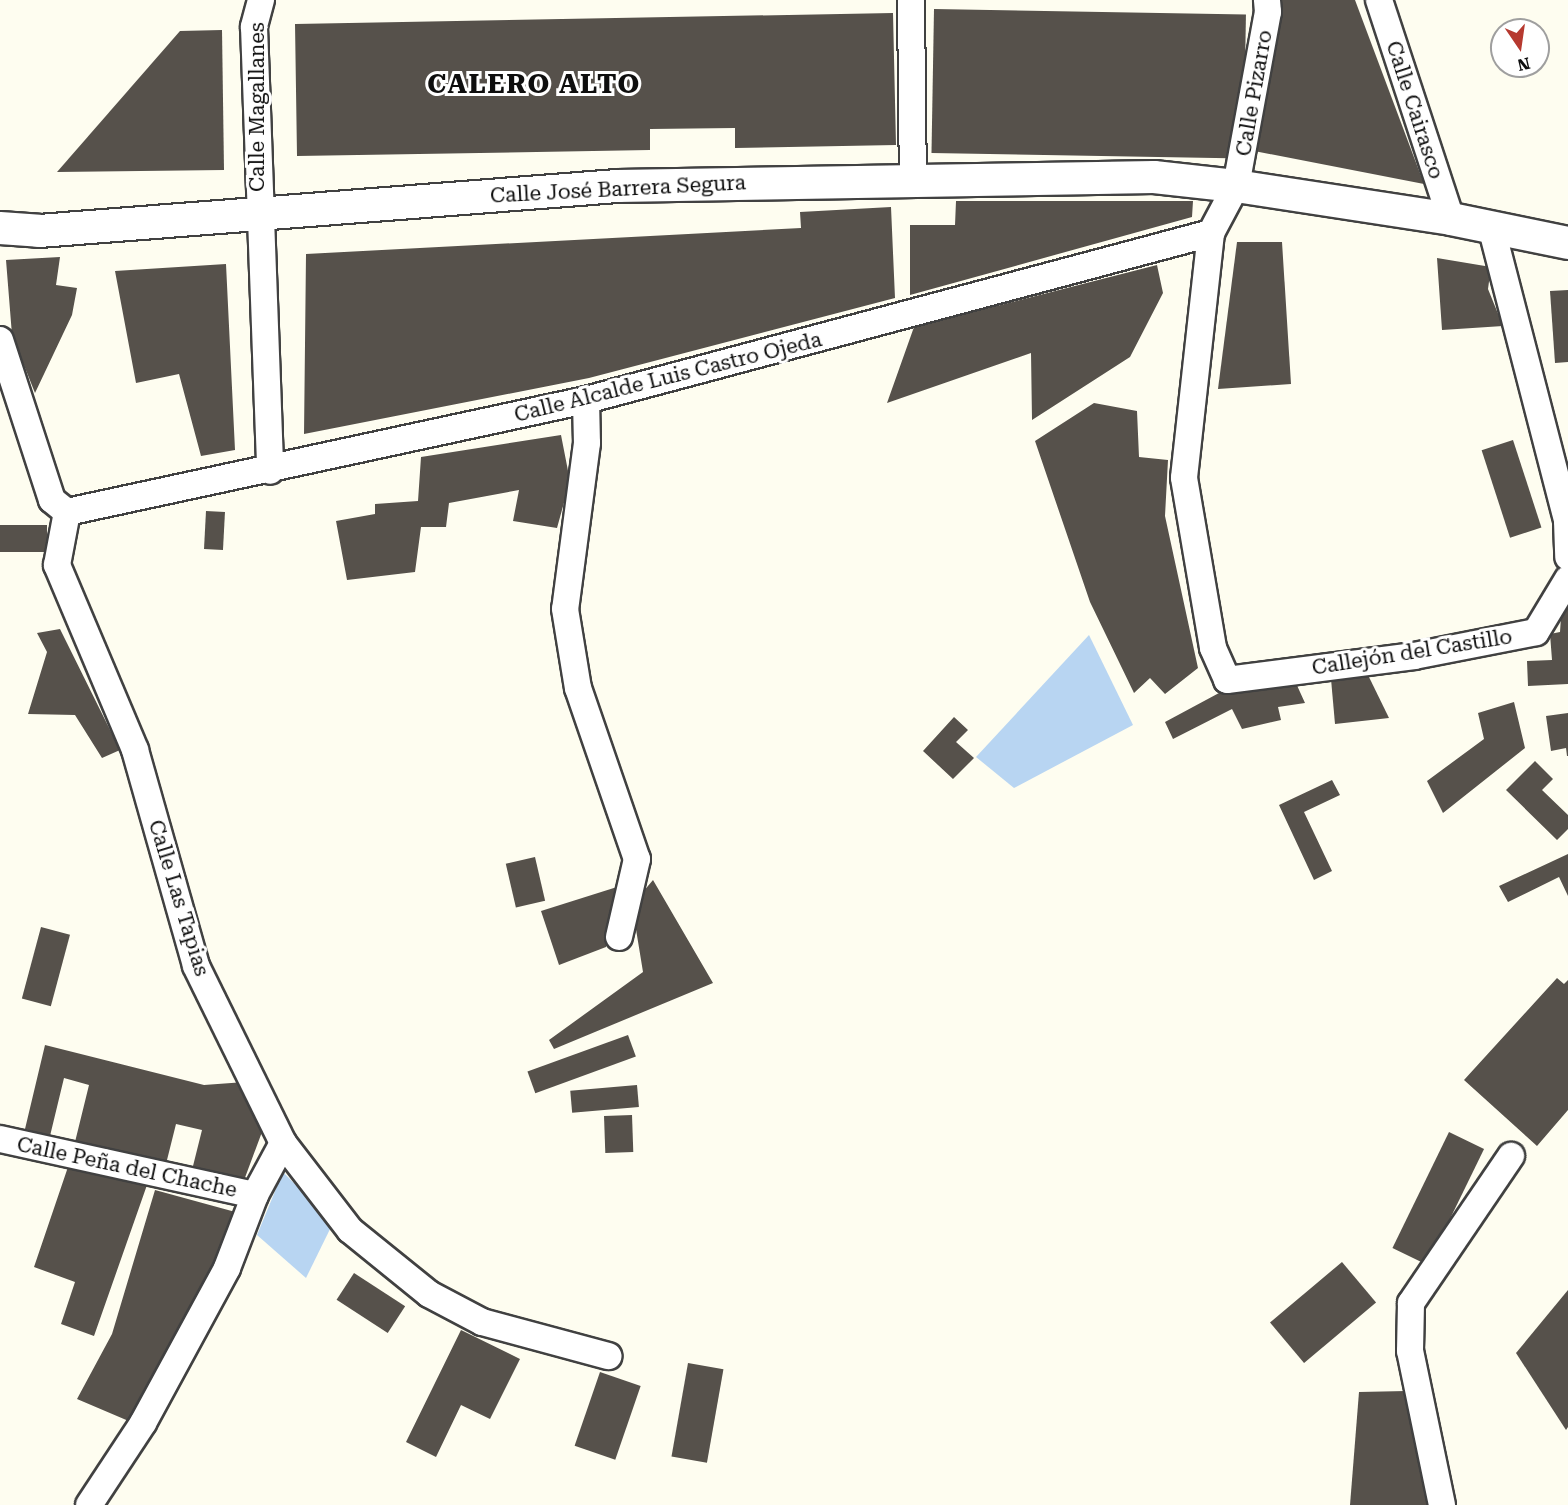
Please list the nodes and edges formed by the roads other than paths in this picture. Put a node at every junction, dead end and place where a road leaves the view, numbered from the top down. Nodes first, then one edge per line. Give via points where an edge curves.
1 (261, 0) edge
2 (911, 0) edge
3 (1267, 0) edge
4 (1379, 0) edge
5 (913, 178) junction
6 (1236, 186) junction
7 (258, 214) junction
8 (1451, 219) junction
9 (0, 228) edge
10 (1492, 230) junction
11 (1211, 233) junction
12 (1568, 243) edge
13 (0, 340) edge
14 (586, 400) junction
15 (270, 471) junction
16 (67, 512) junction
17 (1568, 556) edge
18 (1568, 579) edge
19 (620, 936) dead end
20 (0, 1139) edge
21 (283, 1143) junction
22 (1511, 1156) dead end
23 (255, 1195) junction
24 (608, 1356) dead end
25 (89, 1505) edge
26 (1442, 1505) edge

1 - 7 street, Calle Magallanes via 254,27
2 - 5 street
3 - 6 street, Calle Pizarro
4 - 8 street, Calle Cairasco
5 - 6 street, Calle José Barrera Segura via 1154,177
5 - 7 street, Calle José Barrera Segura via 617,186
6 - 8 street
6 - 11 street
7 - 9 street, Calle José Barrera Segura via 39,231
7 - 15 street, Calle Magallanes
8 - 10 street
10 - 12 street
10 - 17 street via 1567,520
11 - 14 street, Calle Alcalde Luis Castro Ojeda
11 - 18 street, Callejón del Castillo via 1184,478 1213,648 1227,680 1414,656 1536,632
13 - 16 street via 52,500
14 - 15 street, Calle Alcalde Luis Castro Ojeda
14 - 19 street via 587,442 565,609 578,688 637,859
15 - 16 street, Calle Alcalde Luis Castro Ojeda
16 - 21 street, Calle Las Tapias via 57,565 135,750 196,966
20 - 23 street, Calle Peña del Chache
21 - 23 street
21 - 24 street, Calle Las Tapias via 350,1230 429,1294 482,1322
22 - 26 street via 1411,1303 1410,1351
23 - 25 street via 227,1268 144,1423

